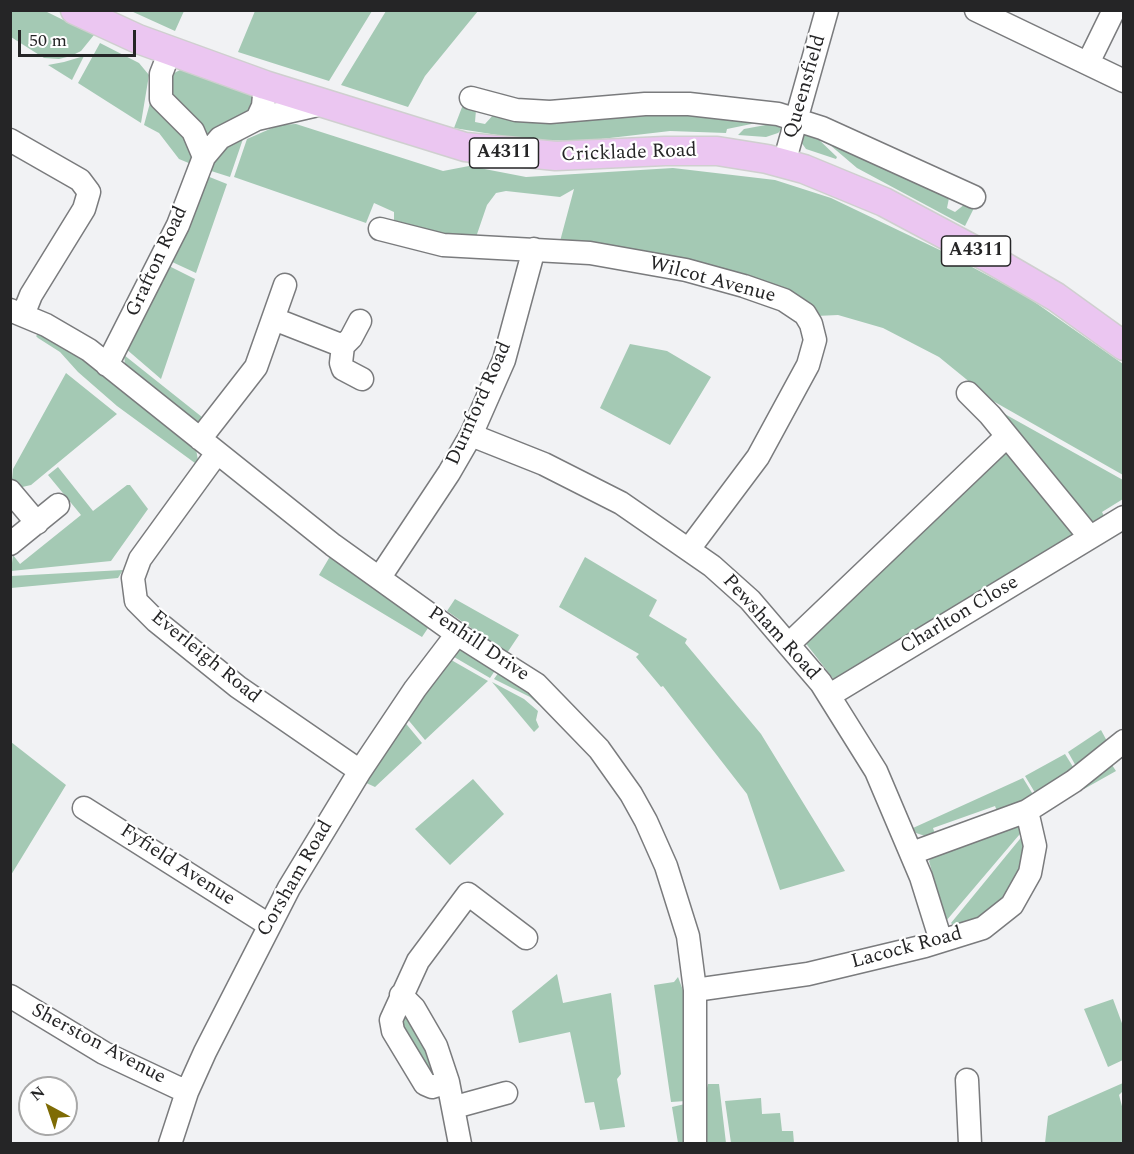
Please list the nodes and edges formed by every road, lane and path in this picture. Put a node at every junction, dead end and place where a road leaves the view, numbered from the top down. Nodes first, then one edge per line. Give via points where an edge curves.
1 (75, 10) edge
2 (827, 10) edge
3 (976, 10) edge
4 (1114, 10) edge
5 (170, 51) junction
6 (1088, 63) junction
7 (1124, 81) edge
8 (265, 85) junction
9 (322, 104) junction
10 (479, 107) dead end
11 (257, 119) junction
12 (796, 119) junction
13 (10, 140) edge
14 (204, 157) junction
15 (784, 163) junction
16 (963, 198) dead end
17 (380, 229) dead end
18 (534, 249) junction
19 (285, 285) dead end
20 (17, 312) edge
21 (274, 319) junction
22 (360, 321) dead end
23 (343, 346) junction
24 (1124, 346) edge
25 (107, 364) junction
26 (362, 379) dead end
27 (968, 393) dead end
28 (471, 435) junction
29 (1007, 436) junction
30 (208, 446) junction
31 (10, 491) edge
32 (58, 505) dead end
33 (1124, 517) edge
34 (37, 523) junction
35 (1089, 536) junction
36 (10, 544) edge
37 (689, 549) junction
38 (380, 577) junction
39 (458, 634) junction
40 (789, 644) junction
41 (830, 695) junction
42 (1124, 741) edge
43 (360, 771) junction
44 (84, 808) dead end
45 (1027, 812) junction
46 (912, 853) junction
47 (269, 925) junction
48 (526, 938) dead end
49 (941, 940) junction
50 (695, 990) junction
51 (401, 995) junction
52 (10, 996) edge
53 (967, 1080) dead end
54 (448, 1082) junction
55 (187, 1092) junction
56 (506, 1093) dead end
57 (455, 1107) junction
58 (171, 1143) edge
59 (460, 1143) edge
60 (695, 1143) edge
61 (970, 1143) edge

1 - 5 main road, Cricklade Road / A4311
2 - 12 street, Queensfield
3 - 6 street
4 - 6 street
5 - 8 main road, Cricklade Road / A4311
5 - 14 street via 161,75 161,99 193,131
6 - 7 street
8 - 9 main road, Cricklade Road / A4311
8 - 11 street
9 - 11 street, Grafton Road
9 - 15 main road, Cricklade Road / A4311 via 444,142 488,151 556,156 692,150
10 - 12 street via 550,112 689,104
11 - 14 street, Grafton Road via 220,138
12 - 15 street, Queensfield
12 - 16 street
13 - 20 street via 80,180 89,192 84,209
14 - 25 street, Grafton Road via 174,233
15 - 24 main road, Cricklade Road / A4311 via 848,185 920,220 1056,297
17 - 18 street, Wilcot Avenue via 442,245
18 - 28 street, Durnford Road via 504,360
18 - 37 street, Wilcot Avenue via 627,259 744,286 795,305 811,324 815,340 808,365 774,429 758,458
19 - 21 street, Everleigh Road
20 - 25 street, Penhill Drive via 66,336
21 - 23 street
21 - 30 street, Everleigh Road via 256,367
22 - 23 street
23 - 26 street via 343,369
25 - 30 street, Penhill Drive
27 - 29 street
28 - 37 street, Pewsham Road via 597,490 640,514
28 - 38 street, Durnford Road
29 - 35 street
29 - 40 street
30 - 38 street, Penhill Drive via 310,528
30 - 43 street, Everleigh Road via 140,559 133,578 136,600 238,687
31 - 34 street
32 - 34 street
33 - 35 street, Charlton Close
34 - 36 street
35 - 41 street, Charlton Close
37 - 40 street, Pewsham Road via 729,580
38 - 39 street, Penhill Drive
39 - 43 street, Corsham Road
39 - 50 street, Penhill Drive via 550,696 599,749 631,794 656,840 675,891 688,936
40 - 41 street, Pewsham Road
41 - 46 street, Pewsham Road via 876,771
42 - 45 street
43 - 47 street, Corsham Road
44 - 47 street, Fyfield Avenue
45 - 46 street
45 - 49 street, Lacock Road via 1035,846 1030,873 1018,898 983,928
46 - 49 street, Pewsham Road
47 - 55 street, Corsham Road
48 - 51 street via 468,894 418,962
49 - 50 street, Lacock Road via 808,974
50 - 60 street, Penhill Drive
51 - 54 street via 414,1008 436,1046
51 - 54 street via 391,1020 393,1031 425,1084 432,1088
52 - 55 street, Sherston Avenue via 104,1053
53 - 61 street
54 - 57 street
55 - 58 street, Corsham Road
56 - 57 street
57 - 59 street

